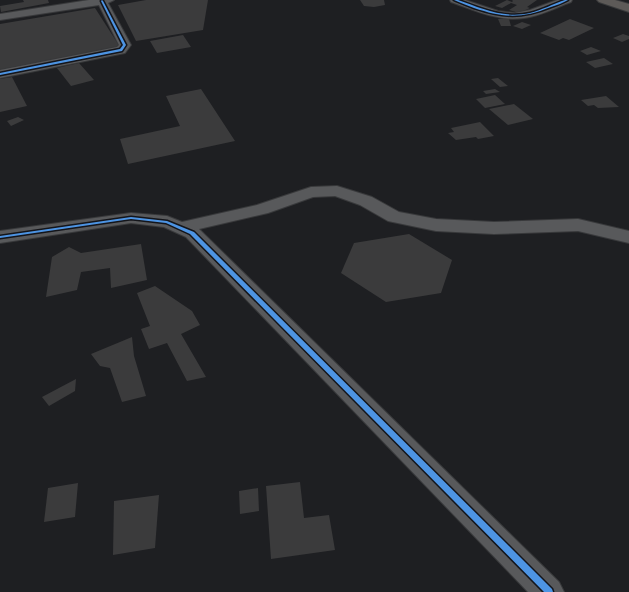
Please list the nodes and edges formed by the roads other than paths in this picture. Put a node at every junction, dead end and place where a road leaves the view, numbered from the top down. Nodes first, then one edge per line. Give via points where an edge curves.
1 (455, 0) edge
2 (567, 0) edge
3 (603, 0) edge
4 (105, 1) edge
5 (629, 8) edge
6 (0, 17) edge
7 (0, 74) edge
8 (181, 228) junction
9 (0, 237) edge
10 (629, 237) edge
11 (549, 592) edge

1 - 2 street via 516,16
3 - 5 main road
4 - 6 street
4 - 7 street via 125,45 121,50
8 - 9 street via 167,222 131,218
8 - 10 street via 262,209 311,192 337,191 366,201 394,217 436,225 494,228 578,225
8 - 11 street via 192,233

